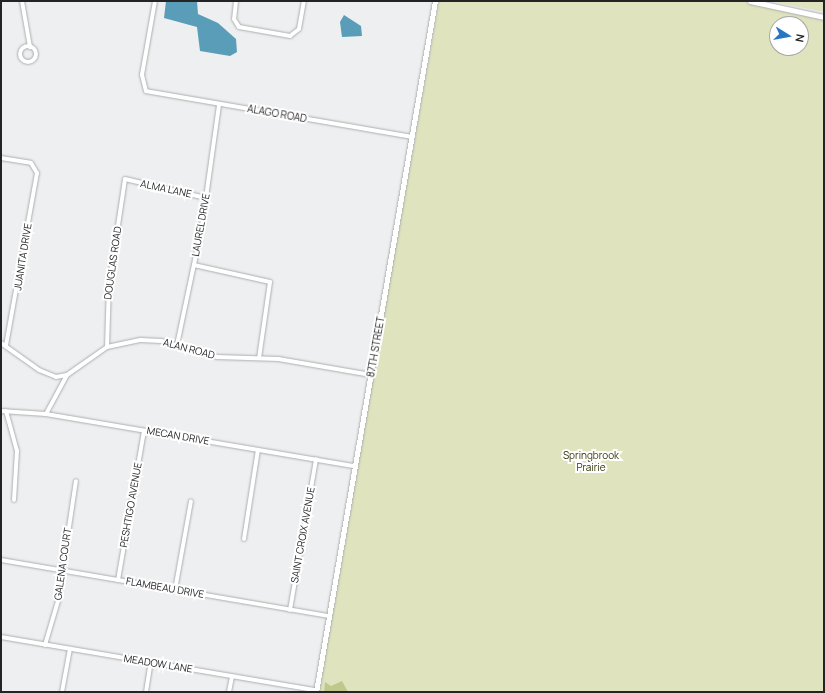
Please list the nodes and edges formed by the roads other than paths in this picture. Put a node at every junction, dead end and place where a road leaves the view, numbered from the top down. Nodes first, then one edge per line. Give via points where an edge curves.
1 (22, 1) edge
2 (155, 1) edge
3 (236, 1) edge
4 (304, 1) edge
5 (435, 1) edge
6 (750, 1) edge
7 (824, 17) edge
8 (30, 46) junction
9 (219, 105) junction
10 (412, 137) junction
11 (1, 158) edge
12 (126, 179) joint
13 (206, 198) junction
14 (194, 265) junction
15 (1, 343) edge
16 (177, 345) junction
17 (6, 346) junction
18 (107, 347) junction
19 (259, 358) junction
20 (67, 375) junction
21 (371, 375) junction
22 (3, 411) edge
23 (46, 414) junction
24 (144, 431) junction
25 (258, 450) junction
26 (316, 460) junction
27 (355, 466) junction
28 (76, 481) dead end
29 (14, 500) dead end
30 (191, 501) dead end
31 (244, 539) dead end
32 (1, 560) edge
33 (61, 570) junction
34 (118, 580) junction
35 (176, 590) junction
36 (290, 610) junction
37 (329, 616) junction
38 (1, 637) edge
39 (45, 645) junction
40 (70, 649) junction
41 (151, 662) junction
42 (232, 676) junction
43 (316, 691) edge
44 (62, 692) edge
45 (146, 692) edge
46 (229, 692) edge

1 - 8 street
2 - 9 street, ALAGO ROAD via 142,75 144,88 150,93
3 - 4 street via 234,19 239,27 290,36 299,29
5 - 10 street, 87TH STREET
6 - 7 street
8 - 8 street via 20,53 26,62 36,56
9 - 10 street, ALAGO ROAD
9 - 13 street, LAUREL DRIVE
10 - 21 street, 87TH STREET
11 - 17 street, JUANITA DRIVE via 36,167
12 - 13 street, ALMA LANE
12 - 18 street, DOUGLAS ROAD via 108,285
13 - 14 street, LAUREL DRIVE
14 - 16 street, LAUREL DRIVE
14 - 19 street via 270,282
15 - 17 street
16 - 18 street, ALAN ROAD via 141,340
16 - 19 street, ALAN ROAD via 217,356
17 - 20 street via 49,375
18 - 20 street, ALAN ROAD
19 - 21 street, ALAN ROAD
20 - 23 street
21 - 27 street, 87TH STREET
22 - 23 street, MECAN DRIVE
22 - 29 street via 17,451
23 - 24 street, MECAN DRIVE
24 - 25 street, MECAN DRIVE
24 - 34 street, PESHTIGO AVENUE
25 - 26 street, MECAN DRIVE
25 - 31 street
26 - 27 street, MECAN DRIVE
26 - 36 street, SAINT CROIX AVENUE
27 - 37 street, 87TH STREET
28 - 33 street, GALENA COURT
30 - 35 street
32 - 33 street, FLAMBEAU DRIVE
33 - 34 street, FLAMBEAU DRIVE
33 - 39 street, GALENA COURT via 58,602
34 - 35 street, FLAMBEAU DRIVE
35 - 36 street, FLAMBEAU DRIVE
36 - 37 street, FLAMBEAU DRIVE
37 - 43 street, 87TH STREET
38 - 39 street, MEADOW LANE
39 - 40 street, MEADOW LANE
40 - 41 street, MEADOW LANE
40 - 44 street
41 - 42 street, MEADOW LANE
41 - 45 street
42 - 43 street, MEADOW LANE
42 - 46 street

